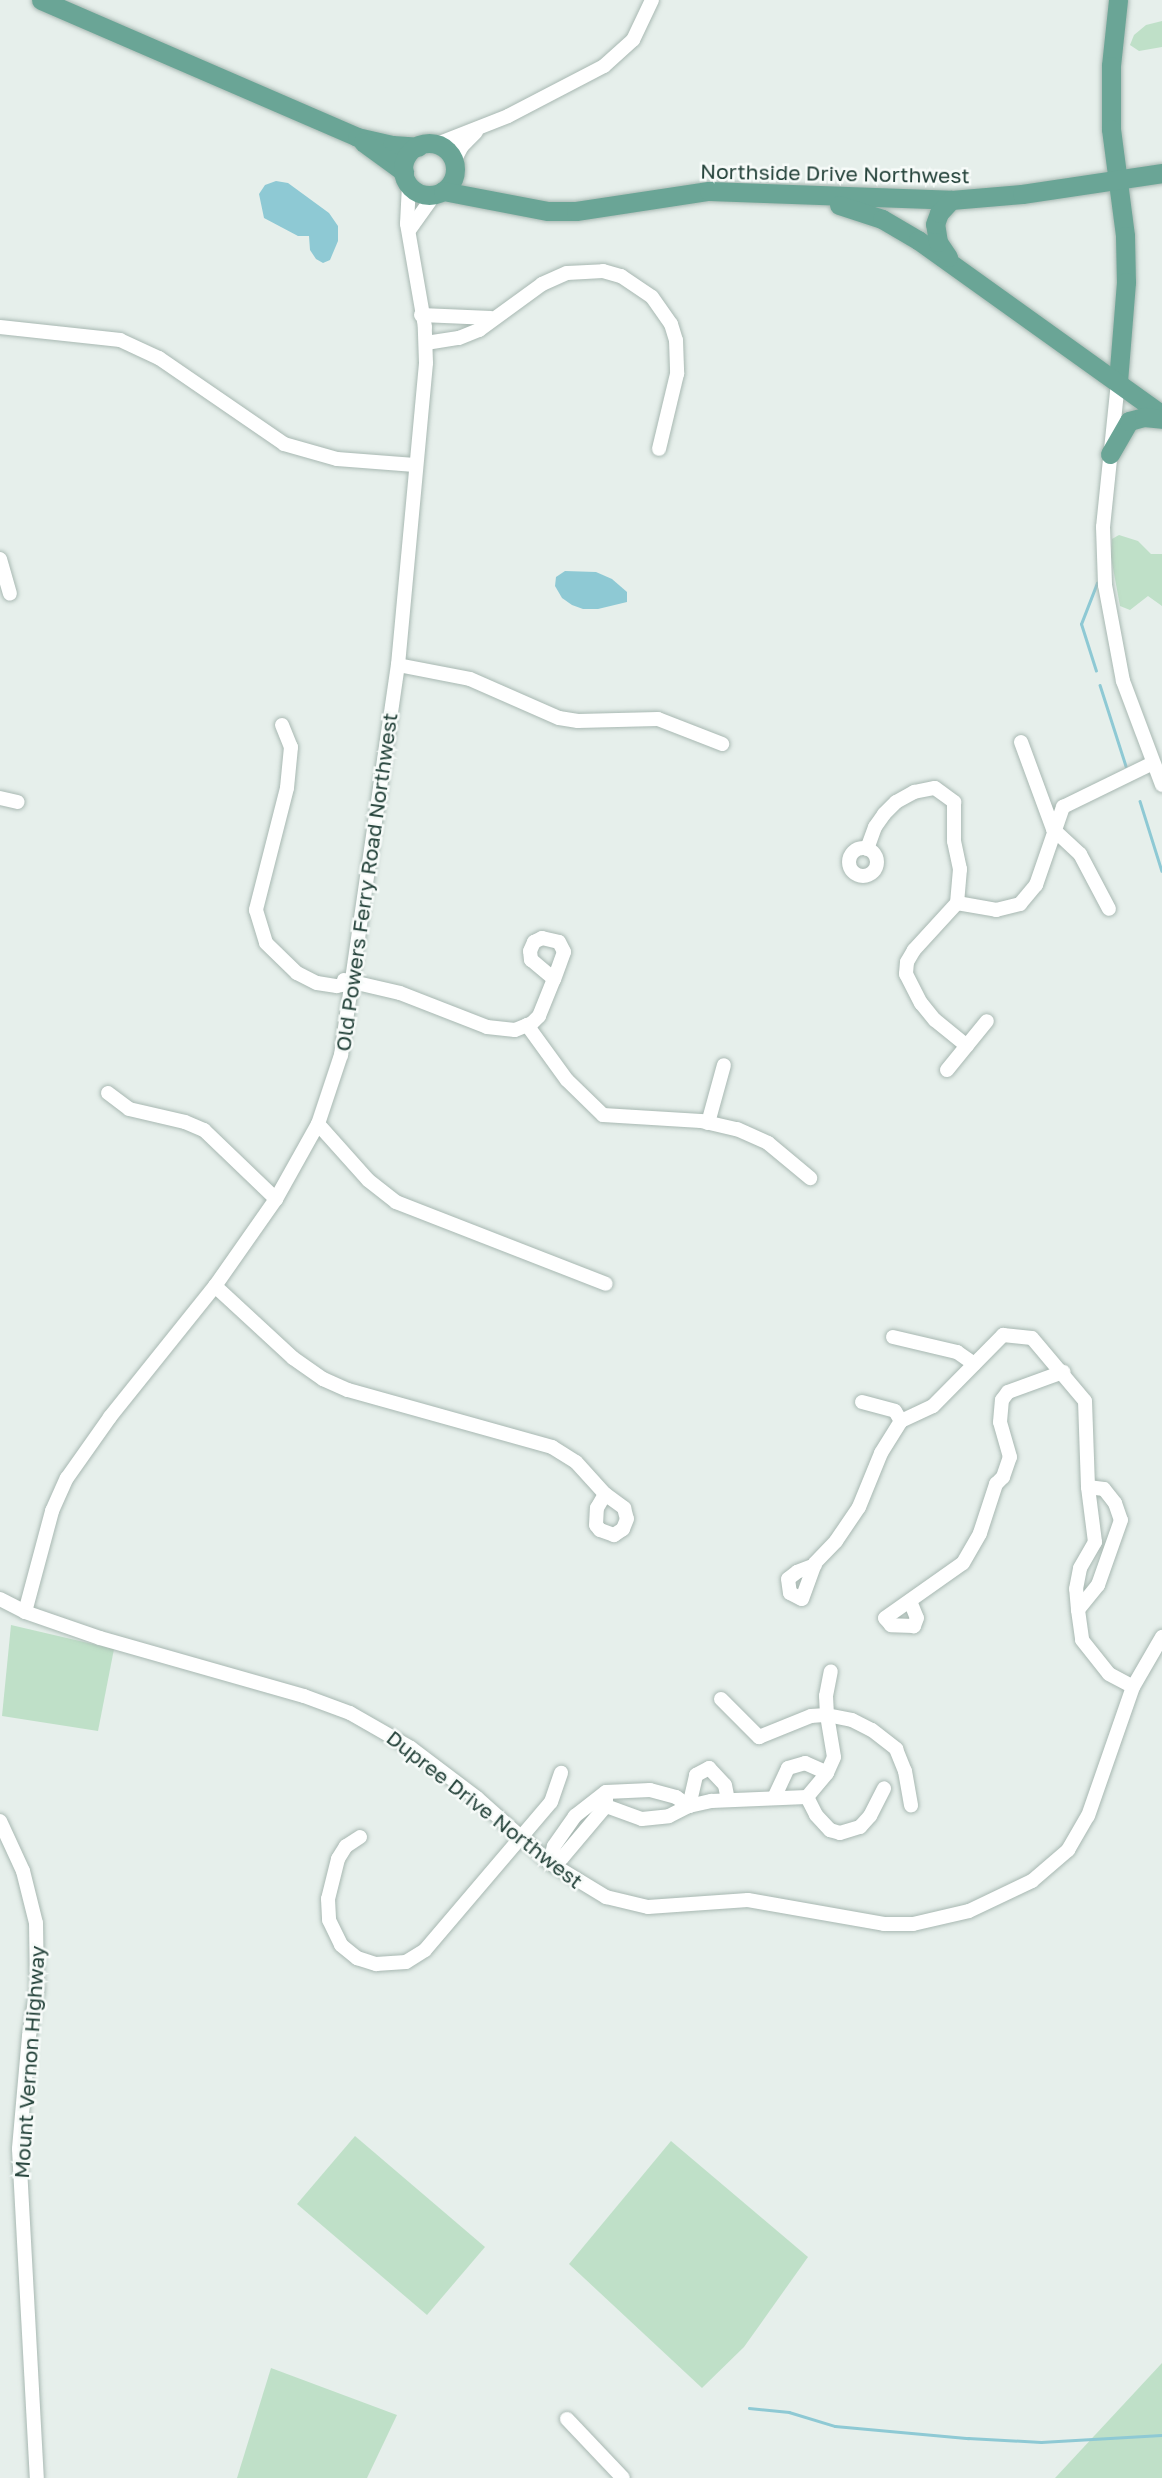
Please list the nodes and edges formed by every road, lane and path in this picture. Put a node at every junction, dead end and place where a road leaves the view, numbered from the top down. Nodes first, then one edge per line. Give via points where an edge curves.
1 (41, 0) edge
2 (652, 0) edge
3 (1118, 0) edge
4 (486, 124) junction
5 (357, 137) junction
6 (427, 145) junction
7 (455, 165) junction
8 (1162, 173) edge
9 (407, 178) junction
10 (1116, 180) junction
11 (439, 193) junction
12 (815, 197) junction
13 (951, 200) junction
14 (508, 202) junction
15 (408, 233) junction
16 (954, 263) junction
17 (421, 315) junction
18 (491, 318) junction
19 (0, 327) edge
20 (426, 343) junction
21 (1118, 382) junction
22 (1162, 416) edge
23 (659, 449) dead end
24 (1110, 454) junction
25 (415, 465) junction
26 (0, 559) edge
27 (10, 594) dead end
28 (398, 665) junction
29 (282, 725) dead end
30 (1021, 742) dead end
31 (722, 744) dead end
32 (1153, 763) junction
33 (1162, 785) edge
34 (0, 798) edge
35 (18, 802) dead end
36 (1053, 829) junction
37 (867, 849) dead end
38 (957, 903) junction
39 (1109, 909) dead end
40 (554, 979) dead end
41 (352, 983) junction
42 (987, 1021) dead end
43 (527, 1025) junction
44 (967, 1046) junction
45 (723, 1065) dead end
46 (947, 1070) dead end
47 (108, 1093) dead end
48 (708, 1123) junction
49 (318, 1124) junction
50 (810, 1178) dead end
51 (276, 1199) junction
52 (606, 1284) dead end
53 (215, 1286) junction
54 (894, 1337) dead end
55 (974, 1364) junction
56 (1063, 1372) junction
57 (862, 1402) dead end
58 (901, 1421) junction
59 (1088, 1487) junction
60 (605, 1494) dead end
61 (815, 1564) dead end
62 (0, 1599) edge
63 (910, 1601) junction
64 (1078, 1610) junction
65 (25, 1612) junction
66 (1162, 1637) edge
67 (831, 1671) dead end
68 (1133, 1687) junction
69 (721, 1699) dead end
70 (827, 1715) junction
71 (561, 1773) dead end
72 (827, 1773) junction
73 (884, 1788) dead end
74 (807, 1797) junction
75 (774, 1798) junction
76 (606, 1799) junction
77 (728, 1800) junction
78 (911, 1805) dead end
79 (689, 1806) junction
80 (0, 1821) edge
81 (360, 1837) dead end
82 (521, 1838) junction
83 (550, 1863) junction
84 (567, 2419) dead end
85 (37, 2478) edge
86 (623, 2478) edge

1 - 5 main road
2 - 4 street via 633,40 604,66
3 - 10 main road via 1111,97
4 - 6 street
4 - 7 street via 462,146
5 - 6 main road via 392,145
5 - 9 main road
6 - 7 main road via 444,148
6 - 9 main road via 407,156
7 - 11 main road via 454,178
7 - 14 main road, Northside Drive Northwest via 475,186
8 - 10 main road, Northside Drive Northwest
9 - 11 main road via 418,192
9 - 15 street, Old Powers Ferry Road Northwest
10 - 13 main road, Northside Drive Northwest
10 - 21 main road via 1126,282
11 - 14 main road, Northside Drive Northwest
11 - 15 street
12 - 13 main road, Northside Drive Northwest
12 - 14 main road, Northside Drive Northwest via 709,191 576,211 548,211
12 - 16 main road via 882,219
13 - 16 main road via 939,213 935,230
15 - 17 street, Old Powers Ferry Road Northwest
16 - 21 main road
17 - 18 street
17 - 20 street, Old Powers Ferry Road Northwest
18 - 20 street via 479,330 459,338
18 - 23 street via 567,273 603,271 638,285 663,310 676,340 677,374
19 - 25 street via 120,340 159,358 284,444 337,459
20 - 25 street, Old Powers Ferry Road Northwest
21 - 22 main road
21 - 24 street
22 - 24 main road via 1129,421
24 - 32 street via 1103,539 1109,617 1123,681
25 - 28 street, Old Powers Ferry Road Northwest
26 - 27 street
28 - 31 street via 470,679 559,718 657,719
28 - 41 street, Old Powers Ferry Road Northwest
29 - 41 street via 290,747 287,788 256,910 266,943 297,972 317,982
30 - 36 street
32 - 33 street
32 - 36 street via 1130,781 1122,778 1063,807
34 - 35 street
36 - 38 street via 1036,885 1020,904 996,910
36 - 39 street via 1080,854
37 - 38 street via 875,827 896,802 925,789 946,794 954,802 956,814
38 - 44 street via 914,950 906,962 906,974 935,1020
40 - 43 street via 539,1016
41 - 43 street via 400,993 487,1027 515,1030
41 - 49 street, Old Powers Ferry Road Northwest via 341,1055
42 - 44 street
43 - 48 street via 567,1080 603,1115
44 - 46 street
45 - 48 street
47 - 51 street via 129,1109 204,1130
48 - 50 street via 768,1143
49 - 51 street, Old Powers Ferry Road Northwest
49 - 52 street via 368,1180 396,1202
51 - 53 street, Old Powers Ferry Road Northwest
53 - 60 street via 293,1358 323,1379 552,1447 590,1474
53 - 65 street, Old Powers Ferry Road Northwest via 110,1417 68,1478 52,1511
54 - 55 street via 957,1352
55 - 56 street via 1003,1335 1032,1338
55 - 58 street via 933,1406
56 - 59 street via 1085,1401
56 - 63 street via 1008,1392 1002,1400 1000,1422 1010,1457 980,1533 963,1563
57 - 58 street via 895,1411
58 - 61 street via 881,1453 859,1507
59 - 64 street via 1095,1542 1080,1568
59 - 64 street via 1104,1489 1121,1520 1097,1585
62 - 65 street, Dupree Drive Northwest
63 - 63 street via 885,1618 891,1625 914,1626 917,1618
64 - 68 street via 1082,1640 1109,1674
65 - 82 street, Dupree Drive Northwest via 350,1713 411,1748
66 - 68 street, Dupree Drive Northwest
67 - 70 street
68 - 83 street, Dupree Drive Northwest via 1088,1816 1068,1850 1032,1881 943,1920 884,1924 748,1900 639,1906 606,1897
69 - 70 street via 759,1737 811,1716
70 - 72 street via 834,1757
70 - 78 street via 873,1730 896,1749
71 - 82 street via 551,1802
72 - 74 street
72 - 75 street via 804,1763 788,1768
73 - 74 street via 860,1828 841,1833 830,1830
74 - 75 street
75 - 77 street
76 - 79 street via 650,1790
76 - 79 street via 642,1818 669,1816
76 - 83 street via 575,1816 554,1846
77 - 79 street
77 - 79 street via 725,1785 709,1768 696,1775
80 - 85 street, Mount Vernon Highway via 23,1871 37,1934 37,1990 19,2149
81 - 82 street via 346,1846 338,1859 328,1899 329,1920 335,1937 349,1952 366,1962 386,1965 406,1962 425,1950
82 - 83 street, Dupree Drive Northwest
84 - 86 street

